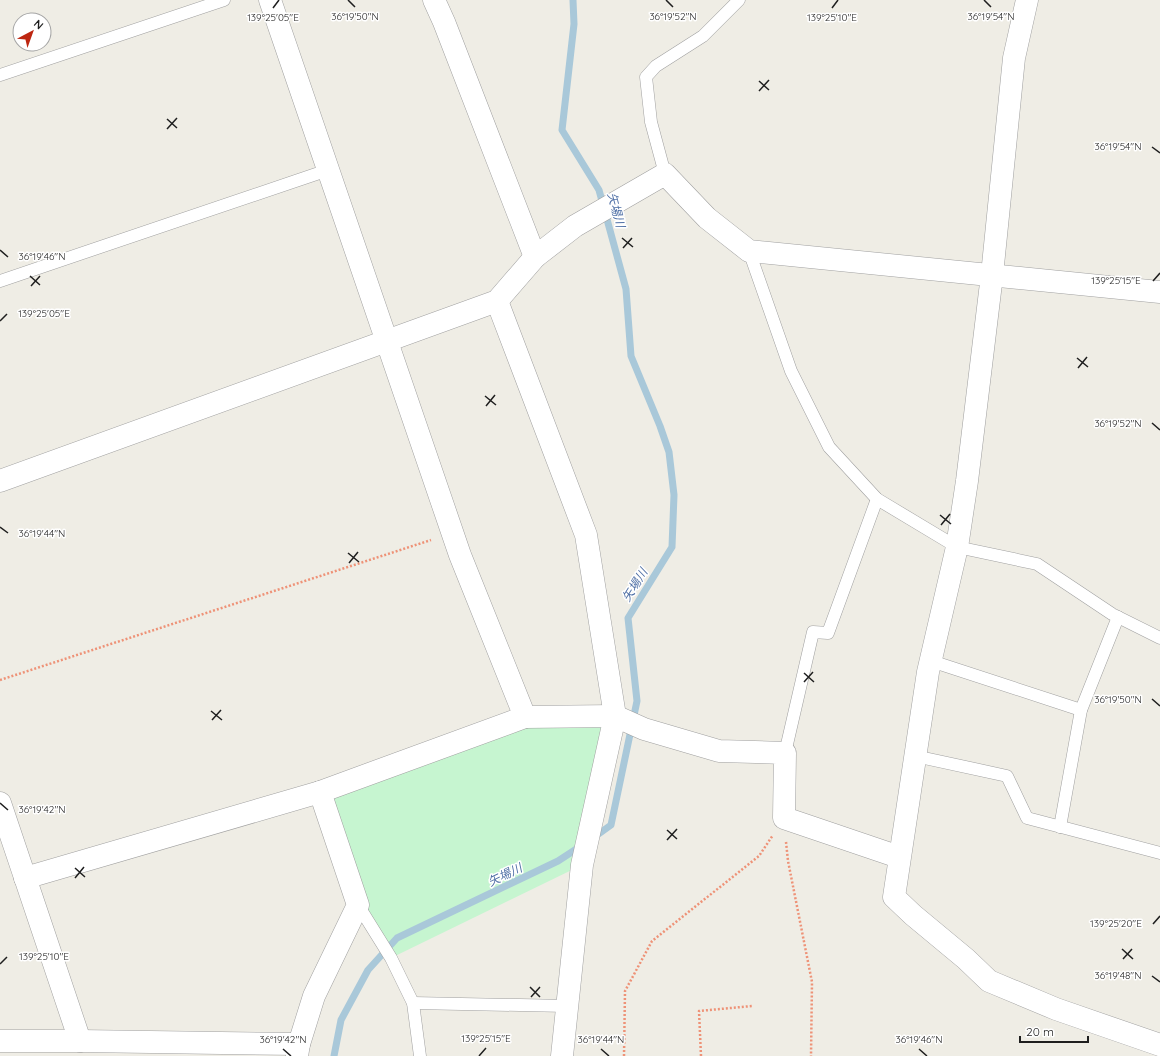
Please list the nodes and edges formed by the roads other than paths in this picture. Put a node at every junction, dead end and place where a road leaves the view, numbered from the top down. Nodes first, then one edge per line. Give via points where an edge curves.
1 (224, 0) edge
2 (270, 0) edge
3 (434, 0) edge
4 (739, 0) edge
5 (1028, 0) edge
6 (0, 75) edge
7 (328, 170) junction
8 (665, 174) junction
9 (749, 251) junction
10 (535, 257) junction
11 (992, 275) junction
12 (0, 281) edge
13 (1160, 292) edge
14 (497, 301) junction
15 (386, 341) junction
16 (0, 481) edge
17 (877, 499) junction
18 (957, 547) junction
19 (1118, 617) junction
20 (1160, 638) edge
21 (931, 661) junction
22 (1081, 710) junction
23 (615, 716) junction
24 (525, 717) junction
25 (785, 753) junction
26 (915, 756) junction
27 (320, 792) junction
28 (0, 803) edge
29 (1060, 827) junction
30 (1160, 853) edge
31 (899, 857) junction
32 (25, 878) junction
33 (358, 905) junction
34 (413, 1003) junction
35 (567, 1006) junction
36 (0, 1041) edge
37 (80, 1041) junction
38 (1160, 1045) edge
39 (298, 1050) edge
40 (420, 1056) edge
41 (562, 1056) edge

1 - 6 lane
2 - 7 street
3 - 10 street
4 - 8 lane via 703,36 656,66 646,77 651,122
5 - 11 street via 1014,58
7 - 12 lane
7 - 15 street
8 - 9 street via 707,218
8 - 10 street via 575,226
9 - 11 street
9 - 17 lane via 791,371 829,446
10 - 14 street
11 - 13 street
11 - 18 street
14 - 15 street
14 - 23 street via 586,535
15 - 16 street
15 - 24 street via 460,555
17 - 18 lane
17 - 25 lane via 828,633 813,632
18 - 19 lane via 1037,564
18 - 21 street
19 - 20 lane
19 - 22 lane
21 - 22 lane
21 - 26 street
22 - 29 lane
23 - 24 street
23 - 25 street via 644,729 719,751
23 - 35 street via 582,865
24 - 27 street
25 - 31 street via 784,818
26 - 29 lane via 1007,776 1027,818
26 - 31 street
27 - 32 street
27 - 33 street
28 - 32 street
29 - 30 lane
31 - 38 street via 894,897 989,981
32 - 37 street
33 - 34 lane via 391,958
33 - 39 street via 314,996
34 - 35 lane
34 - 40 lane
35 - 41 street
36 - 37 street
37 - 39 street

